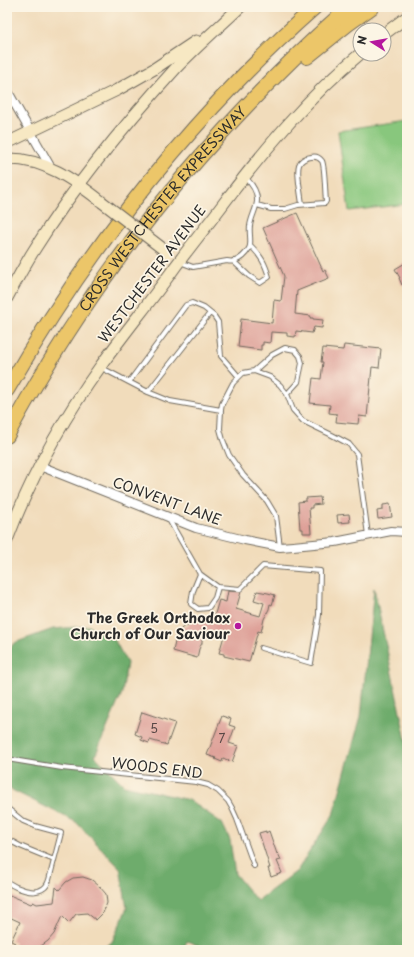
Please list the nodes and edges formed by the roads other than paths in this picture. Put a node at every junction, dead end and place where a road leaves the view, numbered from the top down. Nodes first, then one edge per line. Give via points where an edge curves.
1 (240, 7) edge
2 (349, 7) edge
3 (372, 7) edge
4 (314, 8) edge
5 (407, 17) edge
6 (223, 23) junction
7 (392, 28) edge
8 (352, 61) edge
9 (7, 90) edge
10 (248, 105) junction
11 (31, 131) junction
12 (7, 143) edge
13 (7, 159) edge
14 (51, 168) junction
15 (245, 176) junction
16 (78, 185) junction
17 (302, 204) junction
18 (257, 205) junction
19 (250, 246) junction
20 (233, 261) junction
21 (179, 262) junction
22 (7, 298) edge
23 (210, 313) junction
24 (100, 367) junction
25 (20, 368) junction
26 (254, 371) junction
27 (239, 377) junction
28 (129, 382) junction
29 (7, 385) edge
30 (7, 390) edge
31 (148, 392) junction
32 (287, 394) junction
33 (24, 405) junction
34 (221, 410) junction
35 (7, 436) edge
36 (7, 446) edge
37 (40, 466) junction
38 (168, 517) junction
39 (407, 532) edge
40 (368, 535) junction
41 (7, 540) edge
42 (280, 547) junction
43 (200, 574) junction
44 (218, 586) junction
45 (261, 648) dead end
46 (7, 759) edge
47 (7, 808) edge
48 (7, 839) edge
49 (54, 860) junction
50 (254, 866) dead end
51 (7, 882) edge

1 - 6 main road
2 - 10 highway, CROSS WESTCHESTER EXPRESSWAY
3 - 10 highway
4 - 25 highway, CROSS WESTCHESTER EXPRESSWAY via 235,85 156,174 78,277
5 - 7 main road
6 - 11 main road via 142,76
6 - 16 main road via 177,67
8 - 15 main road, WESTCHESTER AVENUE via 296,115
9 - 11 street
10 - 33 highway, CROSS WESTCHESTER EXPRESSWAY via 195,163 136,236 80,314
11 - 12 main road
11 - 14 street
13 - 14 main road via 29,161
14 - 16 main road
15 - 18 lane via 254,188
15 - 21 main road, WESTCHESTER AVENUE
16 - 21 main road, bridge
16 - 22 main road via 35,248
17 - 17 lane via 326,201 322,161 314,156 301,161 297,169
17 - 18 lane via 286,209 271,209
18 - 19 lane via 250,227
19 - 20 lane via 240,259
19 - 20 lane via 266,266 269,277 260,283
20 - 21 lane via 193,267
21 - 24 main road, WESTCHESTER AVENUE
23 - 27 lane via 218,322 222,356
23 - 28 lane via 192,303 186,305
23 - 31 lane
24 - 28 lane
24 - 37 main road, WESTCHESTER AVENUE via 70,412
25 - 29 highway
25 - 30 highway, CROSS WESTCHESTER EXPRESSWAY
26 - 27 lane
26 - 32 lane via 270,377
26 - 32 lane via 272,354 285,348 295,350 302,363 298,382
27 - 34 lane via 232,383
28 - 31 lane
31 - 34 lane via 170,401
32 - 40 lane via 293,410 303,421 349,444 357,454
33 - 35 highway, CROSS WESTCHESTER EXPRESSWAY
33 - 36 highway
34 - 42 lane via 220,429 229,455 267,501 276,516
37 - 38 street, CONVENT LANE
37 - 41 main road, WESTCHESTER AVENUE
38 - 42 street, CONVENT LANE via 196,528
38 - 43 lane
39 - 40 street, CONVENT LANE via 391,531
40 - 42 street, CONVENT LANE via 335,542
43 - 44 lane
43 - 44 lane via 191,604 198,609 208,608 215,598
44 - 45 lane via 240,589 263,566 320,571 319,615 311,663
46 - 50 lane, WOODS END via 208,785 223,795 232,808
47 - 49 lane via 35,826 62,833
48 - 49 lane
49 - 51 lane via 50,880 46,887 39,891

